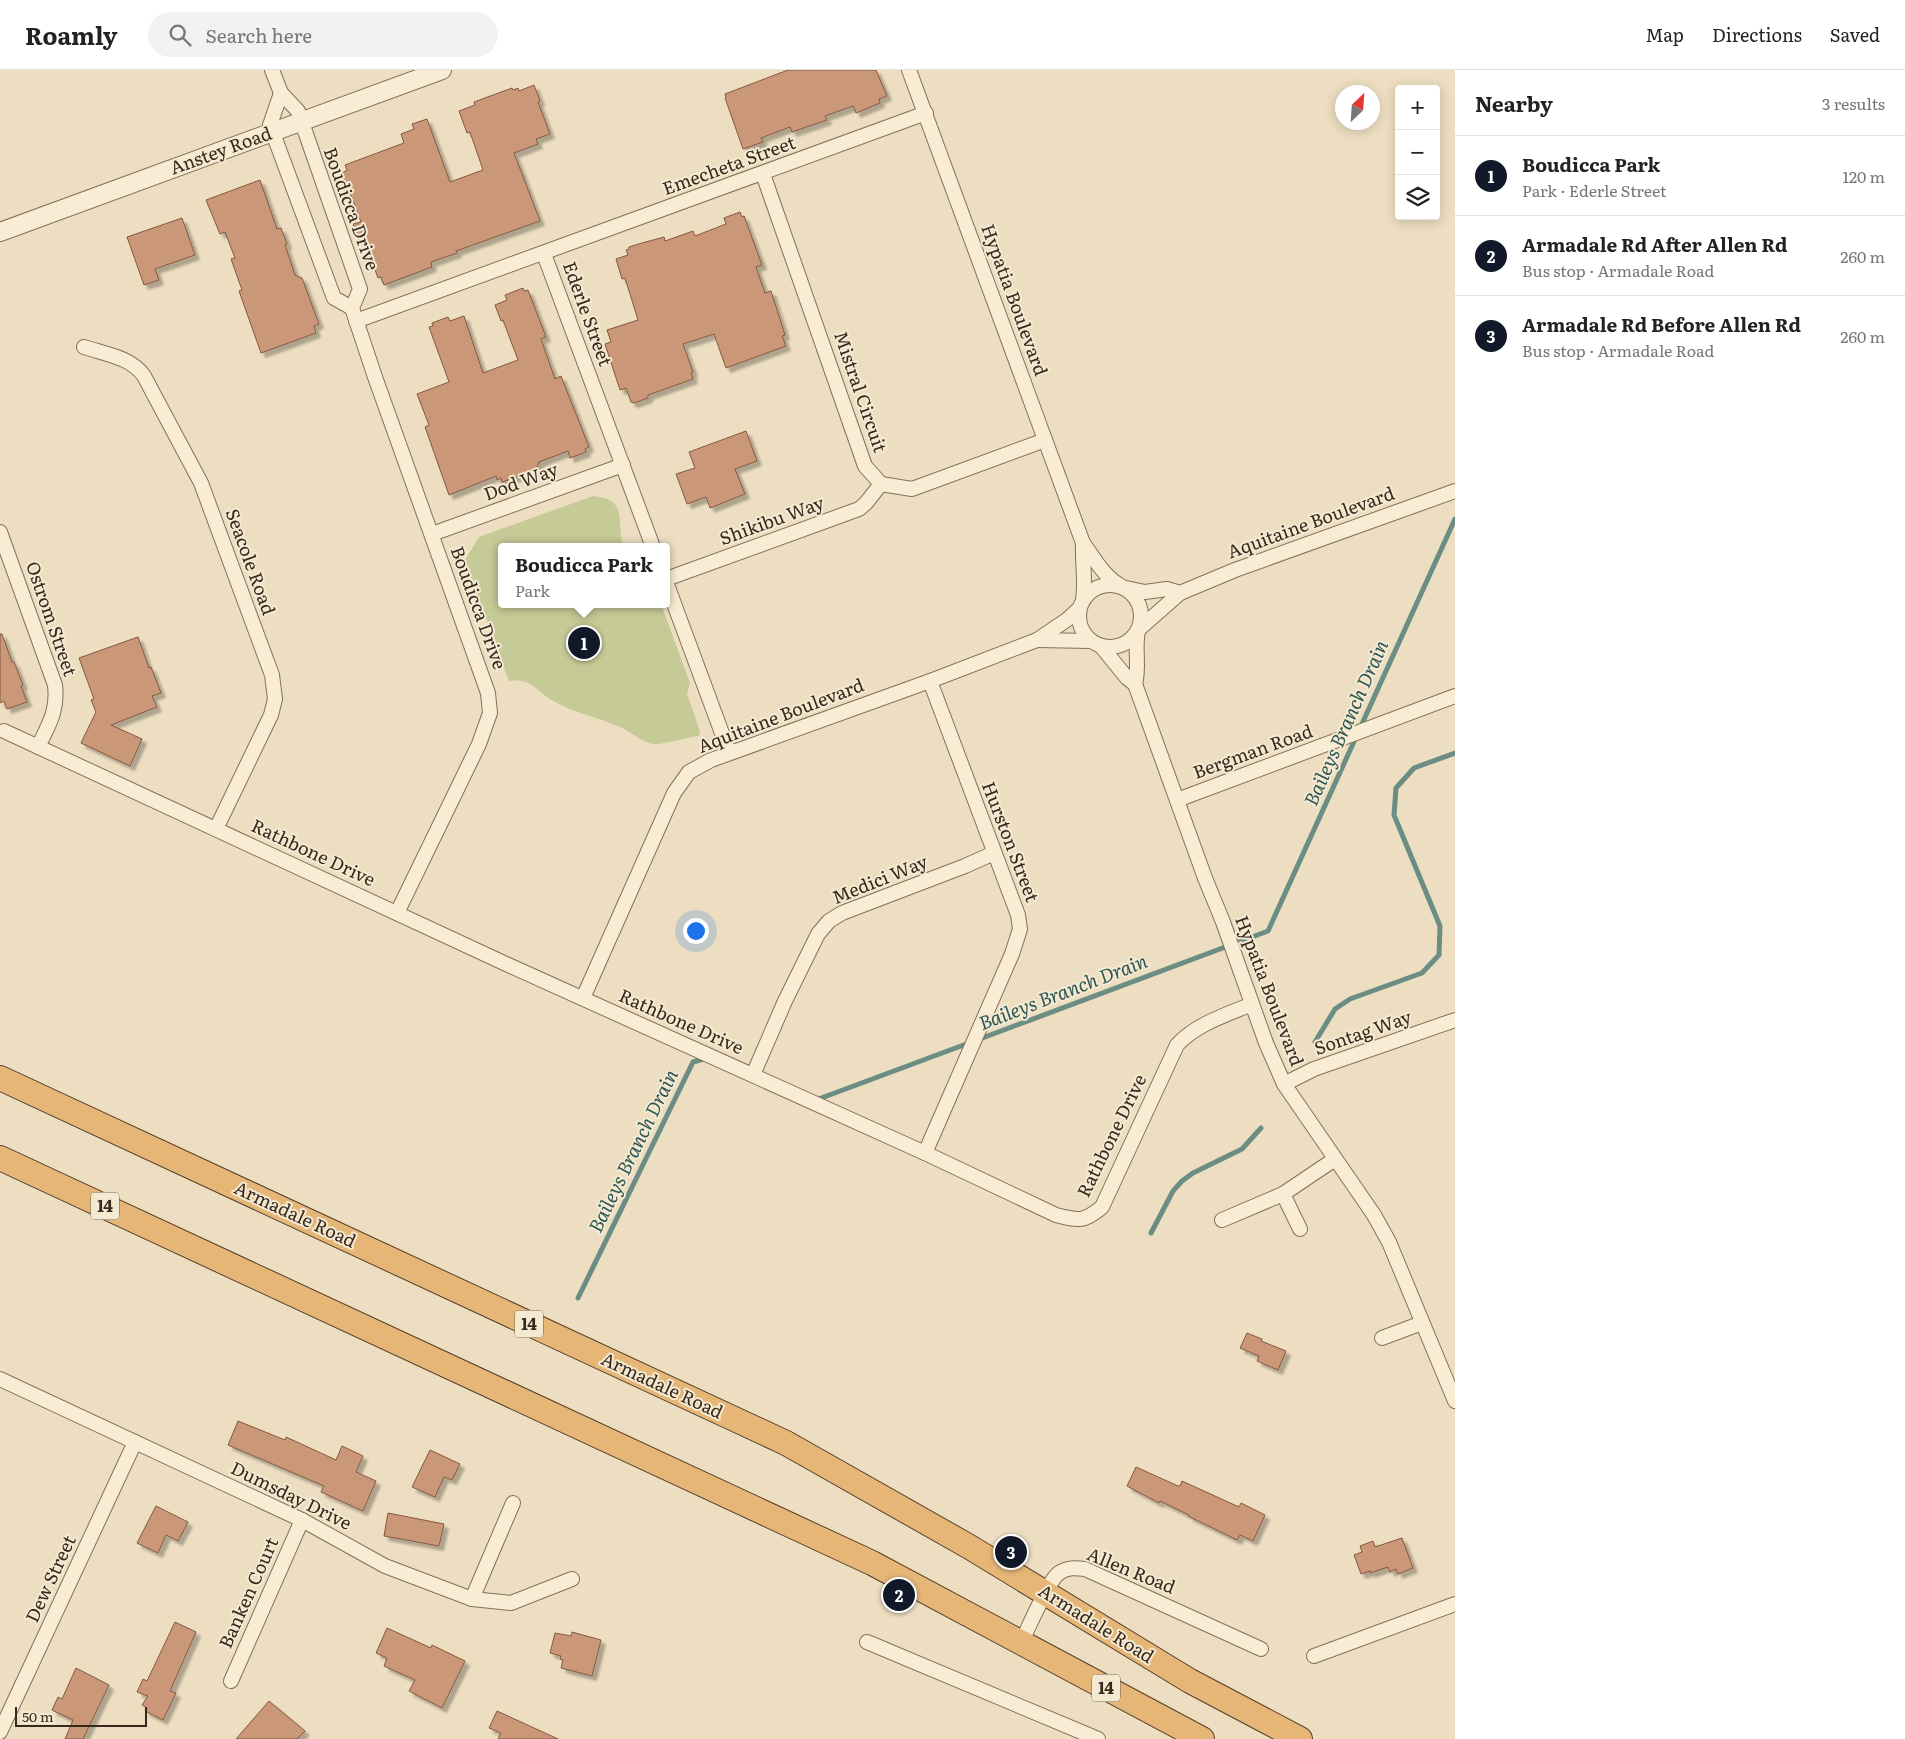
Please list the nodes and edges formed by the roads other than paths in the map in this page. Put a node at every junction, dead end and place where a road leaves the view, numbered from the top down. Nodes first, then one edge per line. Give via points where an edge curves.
1 (272, 70) edge
2 (442, 70) edge
3 (909, 70) edge
4 (281, 93) junction
5 (926, 113) junction
6 (301, 122) junction
7 (273, 132) junction
8 (762, 174) junction
9 (0, 232) edge
10 (544, 254) junction
11 (354, 315) junction
12 (84, 347) dead end
13 (1045, 440) junction
14 (623, 465) junction
15 (881, 484) junction
16 (1455, 491) edge
17 (0, 532) edge
18 (432, 534) junction
19 (652, 543) edge
20 (1083, 543) junction
21 (670, 577) edge
22 (1123, 587) junction
23 (1180, 592) junction
24 (670, 593) edge
25 (1081, 604) junction
26 (1138, 630) junction
27 (1037, 640) junction
28 (1096, 643) junction
29 (930, 681) junction
30 (1135, 684) junction
31 (1455, 696) edge
32 (4, 731) dead end
33 (38, 747) junction
34 (729, 752) junction
35 (1177, 800) junction
36 (216, 829) junction
37 (994, 853) junction
38 (397, 913) junction
39 (582, 998) junction
40 (1252, 1004) junction
41 (1455, 1020) edge
42 (752, 1075) junction
43 (0, 1078) edge
44 (1284, 1084) junction
45 (925, 1153) junction
46 (0, 1158) edge
47 (1335, 1159) junction
48 (1283, 1194) junction
49 (1222, 1220) dead end
50 (1300, 1229) dead end
51 (1422, 1322) junction
52 (1382, 1338) dead end
53 (0, 1379) edge
54 (1455, 1401) edge
55 (135, 1442) junction
56 (513, 1504) dead end
57 (302, 1520) junction
58 (572, 1579) dead end
59 (1046, 1592) junction
60 (472, 1599) junction
61 (1455, 1604) edge
62 (867, 1642) dead end
63 (1021, 1643) junction
64 (1261, 1648) dead end
65 (1314, 1656) dead end
66 (231, 1681) dead end
67 (0, 1732) edge
68 (1098, 1739) edge
69 (1202, 1739) edge
70 (1300, 1739) edge

1 - 4 street
2 - 6 street, Anstey Road
3 - 5 street, Hypatia Boulevard
4 - 6 street, Boudicca Drive via 298,112
4 - 7 street via 270,125
5 - 8 street, Emecheta Street
5 - 13 street, Hypatia Boulevard
6 - 7 street, Anstey Road
6 - 11 street, Boudicca Drive via 360,288
7 - 9 street, Anstey Road
7 - 11 street via 334,298
8 - 10 street, Emecheta Street
8 - 15 street, Mistral Circuit via 866,466
10 - 11 street, Ederle Street
10 - 14 street, Ederle Street
11 - 18 street, Boudicca Drive
12 - 36 street, Seacole Road via 131,363 144,376 201,483 272,676 275,699 271,715
13 - 15 street via 912,489
13 - 20 street, Hypatia Boulevard
14 - 18 street, Dod Way
14 - 19 street, Ederle Street
15 - 21 street, Shikibu Way via 859,509
16 - 23 street, Aquitaine Boulevard
17 - 33 street, Ostrom Street via 55,684 57,700 53,716
18 - 38 street, Boudicca Drive via 488,693 490,713 466,773
20 - 22 street via 1101,568
20 - 25 street via 1085,583
22 - 23 street, Aquitaine Boulevard via 1136,591 1167,589
22 - 25 street via 1112,584 1095,588
22 - 26 street via 1140,606
23 - 26 street, Aquitaine Boulevard
24 - 34 street
25 - 27 street via 1061,625
25 - 28 street via 1080,626
26 - 28 street via 1122,645 1111,647
26 - 30 street, Hypatia Boulevard
27 - 28 street
27 - 29 street, Aquitaine Boulevard
28 - 30 street, Hypatia Boulevard
29 - 34 street, Aquitaine Boulevard
29 - 37 street, Hurston Street
30 - 35 street, Hypatia Boulevard
31 - 35 street, Bergman Road
32 - 33 street, Rathbone Drive
33 - 36 street, Rathbone Drive
34 - 39 street, Aquitaine Boulevard via 689,772 674,793
35 - 40 street, Hypatia Boulevard
36 - 38 street, Rathbone Drive
37 - 42 street, Medici Way via 829,921 818,934
37 - 45 street, Hurston Street via 1015,903 1020,929
38 - 39 street, Rathbone Drive
39 - 42 street, Rathbone Drive
40 - 44 street, Hypatia Boulevard
40 - 45 street, Rathbone Drive via 1200,1027 1177,1045 1102,1207 1090,1218 1074,1220 1056,1214
41 - 44 street, Sontag Way via 1314,1069
42 - 45 street, Rathbone Drive
43 - 59 highway, Armadale Road / 14 via 786,1443
44 - 47 street, Hypatia Boulevard
46 - 63 highway, 14 via 872,1563
47 - 48 street
47 - 51 street, Hypatia Boulevard via 1374,1214 1389,1242
48 - 49 street
48 - 50 street
51 - 52 street
51 - 54 street, Hypatia Boulevard
53 - 55 street, Dumsday Drive
55 - 57 street, Dumsday Drive
55 - 67 street, Dew Street
56 - 60 street
57 - 60 street, Dumsday Drive via 385,1566
57 - 66 street, Banken Court
58 - 60 street, Dumsday Drive via 511,1603
59 - 63 street, Allen Road
59 - 64 street, Allen Road via 1058,1574 1072,1568 1085,1569
59 - 70 highway, Armadale Road / 14 via 1190,1681
61 - 65 street
62 - 68 street
63 - 69 highway, 14

